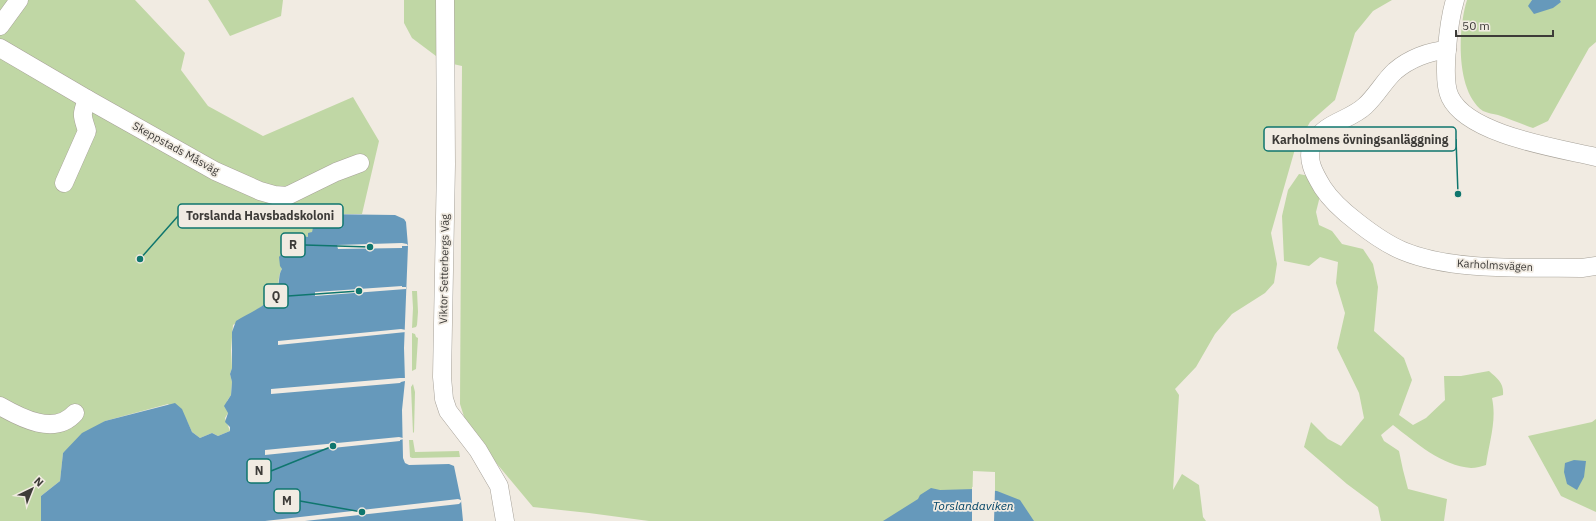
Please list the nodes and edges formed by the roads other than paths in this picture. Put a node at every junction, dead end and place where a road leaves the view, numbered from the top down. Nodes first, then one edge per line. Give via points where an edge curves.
1 (19, 0) edge
2 (445, 0) edge
3 (1455, 0) edge
4 (0, 26) edge
5 (1448, 44) junction
6 (0, 48) edge
7 (87, 99) junction
8 (1596, 157) edge
9 (360, 164) dead end
10 (64, 183) dead end
11 (1596, 266) edge
12 (0, 406) edge
13 (75, 413) dead end
14 (505, 521) edge

1 - 4 street
2 - 14 street, Viktor Setterbergs Väg via 446,164 442,377 444,399 448,411 478,450 499,486
3 - 5 street
5 - 8 street via 1447,90 1457,108 1468,117 1490,129 1546,147
5 - 11 street, Karholmsvägen via 1410,61 1395,71 1364,107 1326,128 1317,136 1310,158 1314,174 1326,192 1369,232 1403,251 1425,258 1469,265 1582,268
6 - 7 street, Skeppstads Måsväg
7 - 9 street, Skeppstads Måsväg via 215,171 274,195 287,196 336,172
7 - 10 street via 82,114 87,131
12 - 13 street via 23,418 49,424 62,423

